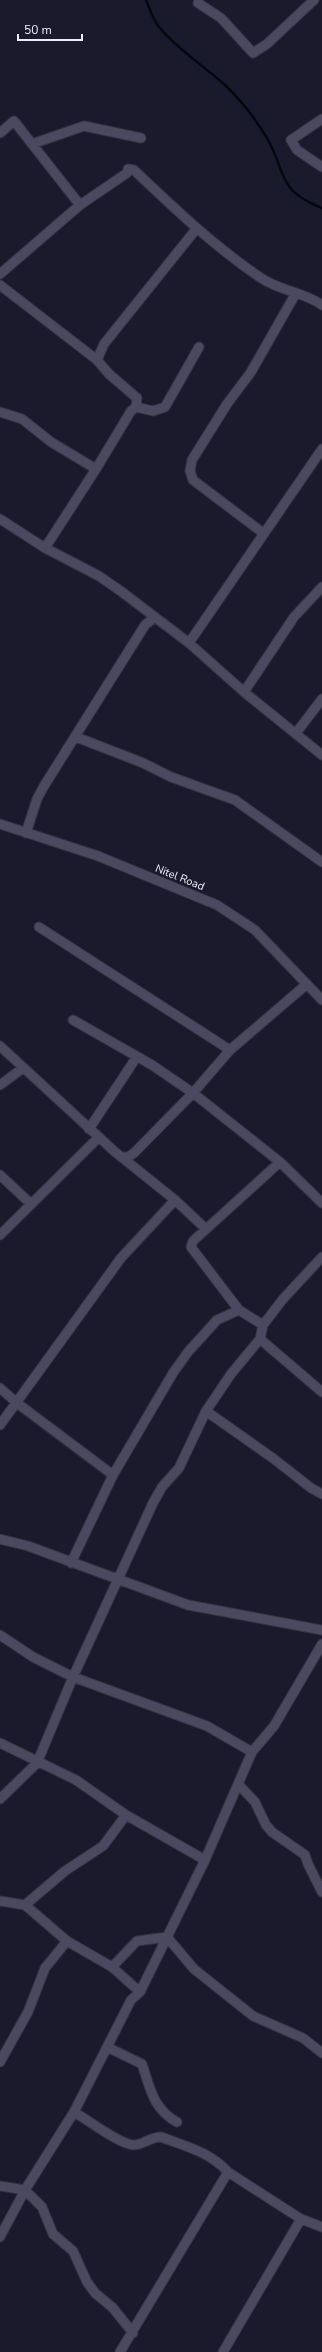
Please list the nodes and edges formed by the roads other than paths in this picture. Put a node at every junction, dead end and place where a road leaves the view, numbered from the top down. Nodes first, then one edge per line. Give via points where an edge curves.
1 (314, 0) edge
2 (198, 3) dead end
3 (322, 119) edge
4 (0, 133) edge
5 (141, 138) dead end
6 (32, 144) junction
7 (322, 168) edge
8 (80, 205) junction
9 (197, 228) junction
10 (0, 274) edge
11 (0, 285) edge
12 (296, 293) junction
13 (322, 305) edge
14 (199, 347) dead end
15 (97, 360) junction
16 (136, 407) junction
17 (0, 412) edge
18 (322, 449) edge
19 (96, 469) junction
20 (0, 520) edge
21 (263, 533) junction
22 (45, 548) junction
23 (322, 587) edge
24 (145, 609) junction
25 (155, 617) junction
26 (145, 625) junction
27 (188, 643) junction
28 (244, 692) junction
29 (322, 699) edge
30 (296, 733) junction
31 (76, 737) junction
32 (322, 755) edge
33 (0, 824) edge
34 (26, 833) junction
35 (322, 862) edge
36 (39, 927) dead end
37 (307, 984) junction
38 (322, 1000) edge
39 (73, 1020) dead end
40 (0, 1046) edge
41 (230, 1050) junction
42 (136, 1058) junction
43 (23, 1068) junction
44 (0, 1085) edge
45 (193, 1093) junction
46 (89, 1129) junction
47 (99, 1137) junction
48 (121, 1157) junction
49 (280, 1162) junction
50 (0, 1175) edge
51 (175, 1200) junction
52 (322, 1203) edge
53 (31, 1204) junction
54 (206, 1230) junction
55 (0, 1235) edge
56 (322, 1257) edge
57 (239, 1310) junction
58 (263, 1325) junction
59 (260, 1339) junction
60 (0, 1388) edge
61 (322, 1392) edge
62 (17, 1403) junction
63 (206, 1411) junction
64 (0, 1425) edge
65 (113, 1475) junction
66 (322, 1494) edge
67 (0, 1539) edge
68 (71, 1563) junction
69 (118, 1580) junction
70 (322, 1630) edge
71 (0, 1635) edge
72 (322, 1644) edge
73 (73, 1677) junction
74 (0, 1743) edge
75 (252, 1752) junction
76 (37, 1763) junction
77 (239, 1786) junction
78 (0, 1799) edge
79 (126, 1815) junction
80 (204, 1860) junction
81 (322, 1892) edge
82 (0, 1901) edge
83 (25, 1905) junction
84 (167, 1937) junction
85 (66, 1941) junction
86 (112, 1967) junction
87 (140, 1992) junction
88 (107, 2047) junction
89 (322, 2053) edge
90 (0, 2062) edge
91 (74, 2112) junction
92 (177, 2122) dead end
93 (228, 2172) junction
94 (0, 2186) edge
95 (25, 2190) junction
96 (301, 2219) junction
97 (322, 2227) edge
98 (0, 2237) edge
99 (134, 2333) junction
100 (120, 2352) edge
101 (223, 2352) edge

1 - 2 street via 267,44 253,53 221,18
3 - 7 street via 291,140 297,150
4 - 6 street via 14,122
5 - 6 street via 84,126
6 - 8 street
8 - 9 street via 127,173 128,169 134,170
8 - 10 street
9 - 12 street via 261,278
9 - 15 street via 104,344
11 - 15 street
12 - 13 street via 314,299
12 - 21 street via 251,372 227,404 192,460 190,471 193,480
14 - 16 street via 165,407 153,411
15 - 16 street via 137,398
16 - 19 street via 131,411
17 - 19 street via 22,419 51,442
18 - 21 street
19 - 22 street
20 - 22 street
21 - 27 street
22 - 24 street via 99,576
23 - 28 street via 294,617
24 - 25 street
24 - 26 street
25 - 26 street
25 - 27 street
26 - 31 street
27 - 28 street
28 - 30 street
29 - 30 street
30 - 32 street
31 - 34 street via 71,741 37,799
31 - 35 street via 143,762 178,780 235,800
33 - 34 street, Nitel Road
34 - 37 street, Nitel Road via 98,856 217,905 255,930
36 - 41 street
37 - 38 street, Nitel Road
37 - 41 street
39 - 42 street
40 - 43 street
41 - 45 street
42 - 45 street via 152,1065
42 - 46 street
43 - 44 street
43 - 46 street
45 - 48 street via 134,1152 128,1157
45 - 49 street
46 - 47 street
47 - 48 street
47 - 53 street
48 - 51 street
49 - 52 street
49 - 54 street
50 - 53 street
51 - 54 street
51 - 62 street via 121,1258
53 - 55 street
54 - 57 street via 193,1241 192,1252
56 - 58 street
57 - 58 street
57 - 65 street via 217,1320 188,1352 156,1400
58 - 59 street
59 - 61 street
59 - 63 street via 231,1374
60 - 62 street
62 - 64 street
62 - 65 street
63 - 66 street via 310,1488
63 - 69 street via 178,1468 158,1494
65 - 68 street
67 - 68 street via 28,1546
68 - 69 street
69 - 70 street via 188,1605
69 - 73 street
71 - 73 street via 33,1657
72 - 75 street via 274,1726
73 - 75 street via 207,1726
73 - 76 street
74 - 76 street
75 - 77 street
76 - 78 street
76 - 79 street via 76,1780
77 - 80 street
77 - 81 street via 255,1802 272,1832 306,1855
79 - 80 street
79 - 83 street via 103,1846 65,1871
80 - 84 street
82 - 83 street
83 - 85 street
84 - 86 street via 137,1941
84 - 87 street
84 - 89 street via 194,1969 253,2016 303,2038
85 - 86 street
85 - 90 street via 45,1968 28,2012
86 - 87 street
87 - 88 street via 131,2000
88 - 91 street
88 - 92 street via 142,2064 154,2101 167,2116
91 - 93 street via 124,2143 135,2145 154,2137 161,2137 218,2160
91 - 95 street
93 - 96 street
93 - 99 street
94 - 95 street
95 - 98 street
95 - 99 street via 42,2207 53,2234 73,2251 95,2293 113,2308
96 - 97 street
96 - 101 street
99 - 100 street

